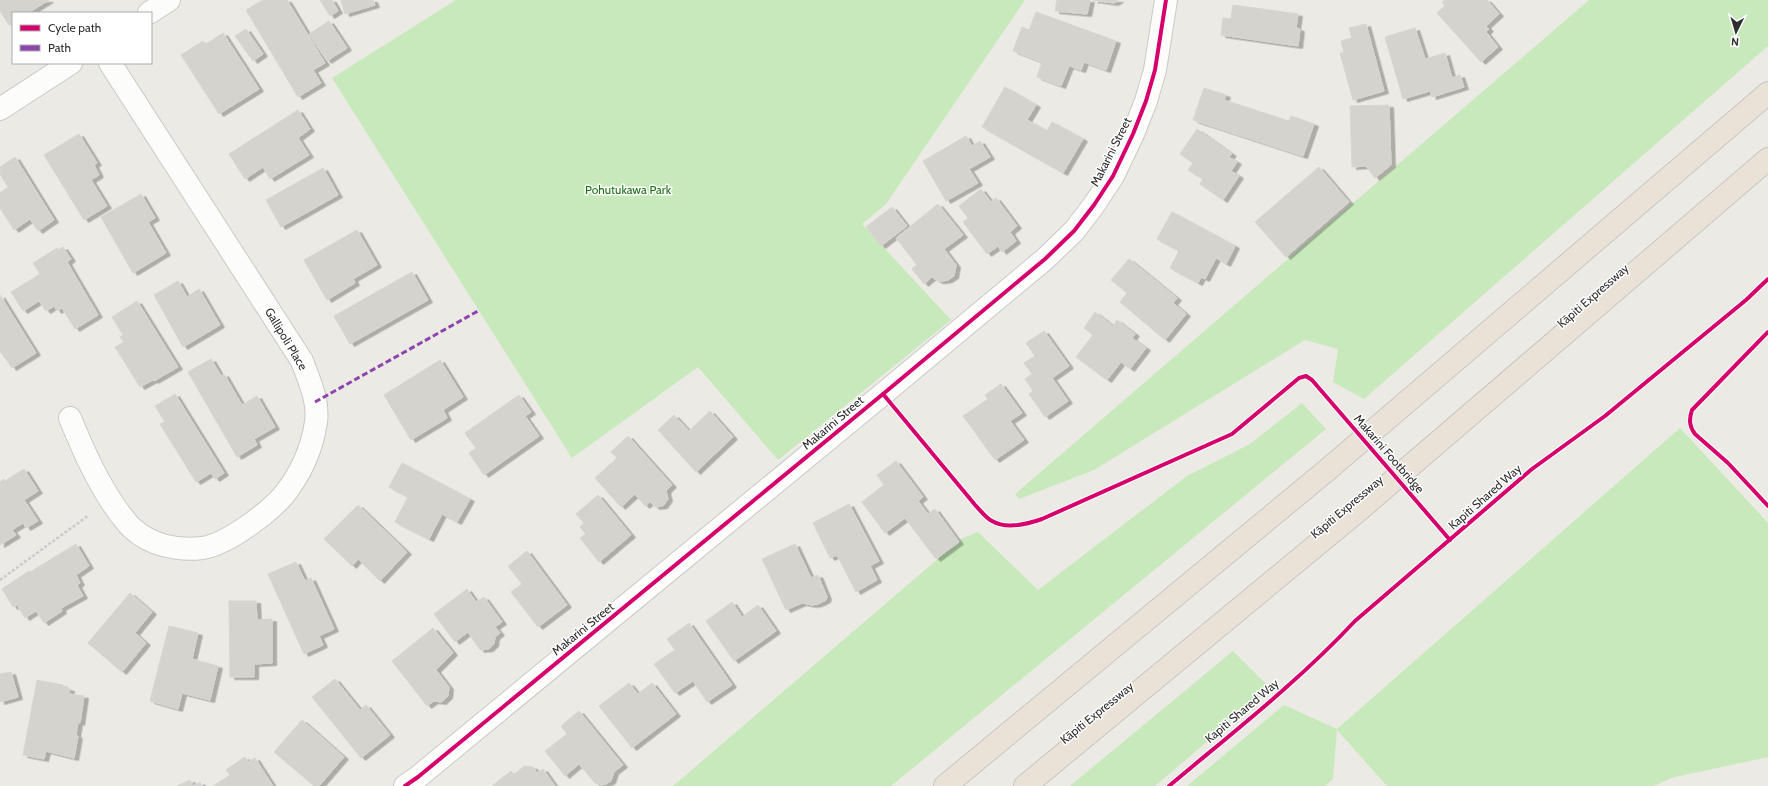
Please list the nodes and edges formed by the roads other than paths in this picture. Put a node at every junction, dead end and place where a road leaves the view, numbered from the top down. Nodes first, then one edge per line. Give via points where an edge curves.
1 (169, 0) edge
2 (1166, 0) edge
3 (151, 12) edge
4 (69, 64) edge
5 (111, 64) edge
6 (1768, 93) edge
7 (0, 109) edge
8 (1768, 159) edge
9 (70, 418) dead end
10 (405, 786) edge
11 (945, 786) edge
12 (1025, 786) edge

1 - 3 street
2 - 10 street, Makarini Street via 1155,70 1133,134 1113,176 1074,231 1045,259 872,404
4 - 7 street
5 - 9 street, Gallipoli Place via 302,361 311,383 316,421 307,456 297,475 282,496 262,516 227,538 204,548 182,549 154,543 131,528 96,478
6 - 11 highway via 1326,471
8 - 12 highway, Kāpiti Expressway via 1359,510

